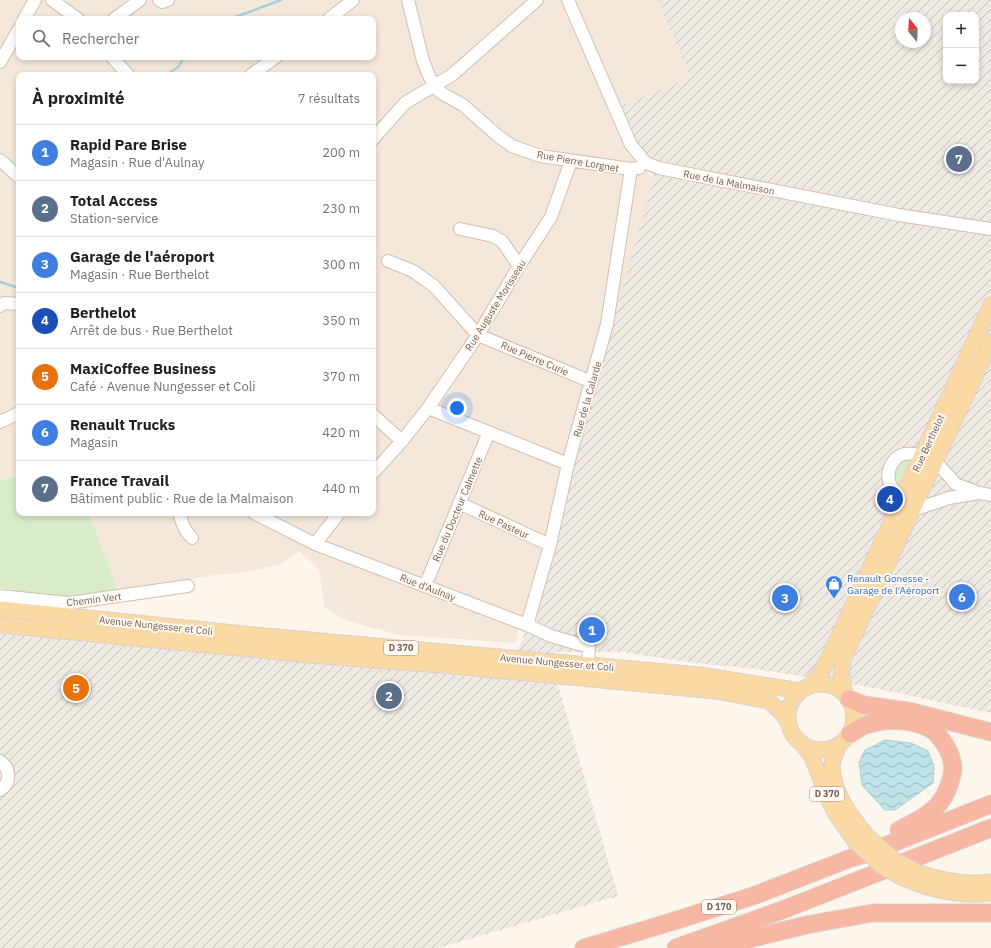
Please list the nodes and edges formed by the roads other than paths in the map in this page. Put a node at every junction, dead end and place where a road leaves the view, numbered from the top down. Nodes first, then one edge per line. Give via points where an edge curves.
1 (35, 0) edge
2 (52, 0) edge
3 (140, 0) edge
4 (159, 0) edge
5 (168, 0) edge
6 (353, 0) edge
7 (408, 0) edge
8 (537, 0) edge
9 (568, 0) edge
10 (26, 16) edge
11 (74, 16) edge
12 (118, 16) edge
13 (333, 16) edge
14 (16, 34) edge
15 (115, 60) edge
16 (272, 60) edge
17 (0, 62) edge
18 (125, 72) edge
19 (255, 72) edge
20 (435, 85) junction
21 (376, 136) edge
22 (0, 160) edge
23 (572, 161) junction
24 (646, 163) junction
25 (632, 169) junction
26 (16, 174) edge
27 (460, 229) dead end
28 (991, 229) edge
29 (388, 261) dead end
30 (519, 266) junction
31 (16, 304) edge
32 (0, 306) edge
33 (991, 306) edge
34 (478, 335) junction
35 (991, 342) edge
36 (592, 382) junction
37 (428, 408) junction
38 (16, 414) edge
39 (376, 418) edge
40 (0, 422) edge
41 (489, 432) junction
42 (402, 441) junction
43 (929, 458) junction
44 (568, 464) junction
45 (376, 470) edge
46 (979, 493) junction
47 (991, 495) edge
48 (903, 497) junction
49 (459, 504) junction
50 (913, 510) junction
51 (180, 516) edge
52 (260, 516) edge
53 (337, 516) edge
54 (192, 538) dead end
55 (315, 544) junction
56 (550, 546) junction
57 (188, 586) dead end
58 (425, 586) junction
59 (0, 596) edge
60 (0, 609) edge
61 (0, 625) edge
62 (527, 625) junction
63 (311, 640) junction
64 (310, 655) junction
65 (588, 664) junction
66 (805, 688) junction
67 (847, 696) junction
68 (788, 722) junction
69 (991, 732) edge
70 (844, 740) junction
71 (803, 745) junction
72 (0, 762) edge
73 (0, 790) edge
74 (991, 804) edge
75 (991, 828) edge
76 (861, 839) junction
77 (851, 858) junction
78 (991, 882) edge
79 (991, 893) edge
80 (991, 913) edge
81 (584, 948) edge
82 (676, 948) edge
83 (711, 948) edge

1 - 10 street
2 - 11 street
3 - 12 street
4 - 5 street
6 - 13 street
7 - 20 street, Rue Pierre Lorgnet via 423,61
8 - 20 street via 452,74
9 - 24 street via 631,145
14 - 17 street
15 - 18 street
16 - 19 street
20 - 21 street via 405,103
20 - 23 street, Rue Pierre Lorgnet via 443,94 463,105 512,146 540,156
22 - 26 street
23 - 25 street, Rue Pierre Lorgnet
23 - 30 street, Rue Auguste Morisseau via 551,217
24 - 25 street, Rue Pierre Lorgnet via 638,169
24 - 28 street, Rue de la Malmaison via 659,168 899,215
25 - 36 street, Rue de la Calarde via 607,324
27 - 30 street via 494,236 502,241
29 - 34 street via 414,271 434,286
30 - 34 street, Rue Auguste Morisseau
31 - 32 street via 4,303
33 - 43 main road, Rue Berthelot
34 - 36 street, Rue Pierre Curie
34 - 37 street, Rue Auguste Morisseau
35 - 43 main road, Rue Berthelot
36 - 44 street, Rue de la Calarde
37 - 41 street
37 - 42 street, Rue Auguste Morisseau
38 - 40 street
39 - 42 street
41 - 44 street
41 - 49 street, Rue du Docteur Calmette
42 - 45 street, Rue Auguste Morisseau
43 - 46 street via 956,484
43 - 48 main road, Rue Berthelot
43 - 48 street via 911,454 895,459 889,468 890,484
43 - 50 main road, Rue Berthelot
44 - 56 street, Rue de la Calarde
46 - 47 street
46 - 50 street via 949,498
48 - 66 main road, Rue Berthelot via 822,671
49 - 56 street, Rue Pasteur
49 - 58 street, Rue du Docteur Calmette
50 - 67 main road, Rue Berthelot via 844,657 841,668 842,681
51 - 54 street via 183,526
52 - 55 street, Rue d'Aulnay
53 - 55 street
55 - 58 street, Rue d'Aulnay
56 - 62 street, Rue de la Calarde
57 - 59 street, Chemin Vert via 69,603
58 - 62 street, Rue d'Aulnay
60 - 63 main road, Avenue Nungesser et Coli / D 370
61 - 64 main road, Avenue Nungesser et Coli / D 370
62 - 65 street, Rue d'Aulnay via 589,648
63 - 64 main road
63 - 65 main road, Avenue Nungesser et Coli / D 370
64 - 68 main road, Avenue Nungesser et Coli / D 370 via 717,691 768,701
65 - 66 main road, Avenue Nungesser et Coli / D 370
66 - 67 main road via 828,684
66 - 68 main road via 791,702
67 - 69 highway via 864,705 908,711
67 - 70 main road via 854,714 854,724
68 - 71 main road via 794,736
70 - 71 main road via 830,749 811,749
70 - 76 main road, D 370 via 832,761 834,777
70 - 77 highway via 865,725 898,720 921,724 935,731 949,751 953,763 953,776 946,796 935,808 919,820 860,850
71 - 76 main road, D 370 via 812,757 836,814
72 - 73 street via 7,768 9,777 6,785
74 - 77 highway, D 170
75 - 82 highway, D 170 via 785,909
76 - 78 main road, D 370, bridge via 877,846 916,872 937,879 970,883
76 - 79 main road, D 370, bridge via 882,866 913,883 944,892
77 - 81 highway, D 170 via 753,896
80 - 83 highway via 873,913 811,924

